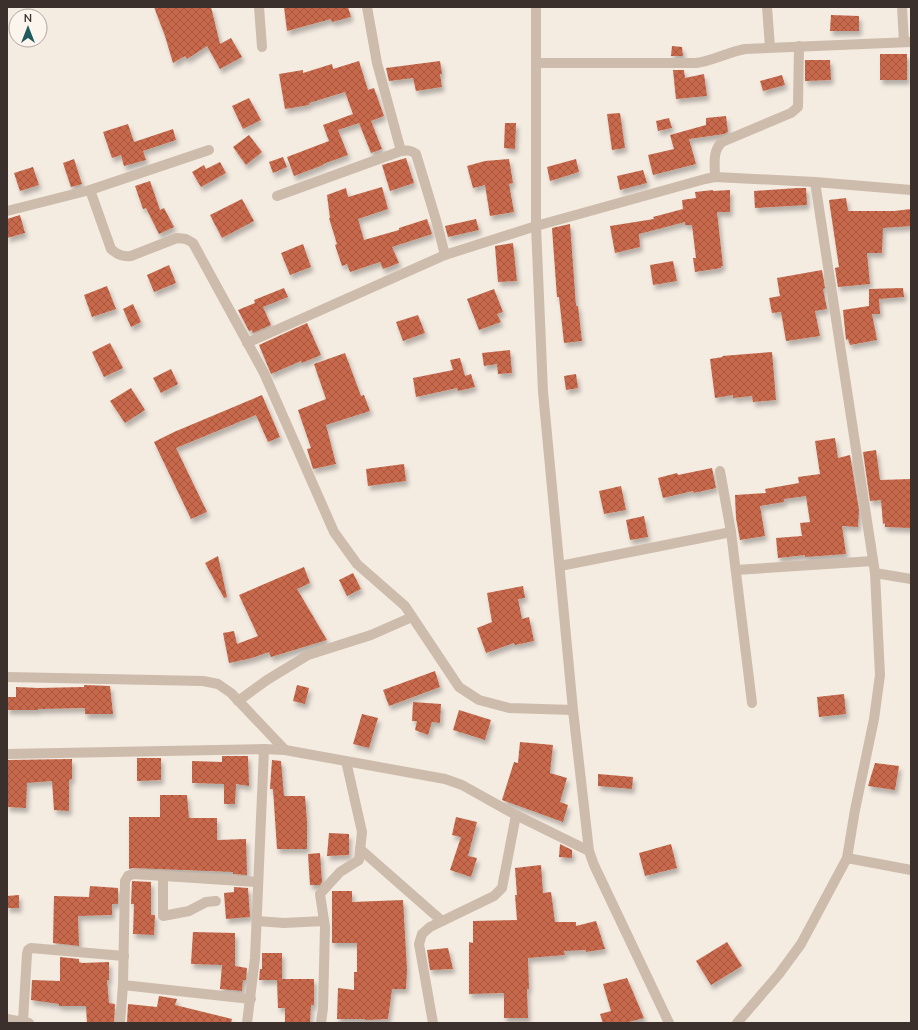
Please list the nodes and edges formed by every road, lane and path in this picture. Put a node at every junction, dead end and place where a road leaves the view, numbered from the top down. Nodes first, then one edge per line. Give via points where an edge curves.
1 (259, 7) edge
2 (367, 7) edge
3 (536, 7) edge
4 (767, 7) edge
5 (902, 7) edge
6 (907, 42) edge
7 (799, 46) junction
8 (262, 47) dead end
9 (770, 47) junction
10 (536, 63) junction
11 (208, 150) dead end
12 (401, 151) junction
13 (715, 176) junction
14 (814, 182) junction
15 (90, 190) junction
16 (911, 190) edge
17 (277, 196) dead end
18 (7, 211) edge
19 (536, 226) junction
20 (445, 255) junction
21 (247, 343) junction
22 (720, 471) dead end
23 (731, 532) junction
24 (873, 561) junction
25 (560, 566) junction
26 (736, 570) junction
27 (875, 573) junction
28 (911, 579) edge
29 (412, 617) junction
30 (7, 677) edge
31 (238, 701) junction
32 (752, 704) dead end
33 (573, 710) junction
34 (264, 749) junction
35 (285, 750) junction
36 (7, 754) edge
37 (346, 761) junction
38 (516, 816) junction
39 (360, 849) junction
40 (590, 851) junction
41 (847, 858) junction
42 (911, 870) edge
43 (162, 876) junction
44 (258, 882) junction
45 (216, 901) dead end
46 (256, 921) junction
47 (324, 921) junction
48 (442, 921) junction
49 (124, 956) junction
50 (123, 985) junction
51 (251, 998) junction
52 (7, 1019) edge
53 (26, 1022) edge
54 (120, 1023) edge
55 (247, 1023) edge
56 (321, 1023) edge
57 (433, 1023) edge
58 (669, 1023) edge
59 (737, 1023) edge

1 - 8 street
2 - 12 street via 377,63
3 - 10 street
4 - 9 street
5 - 6 street
6 - 7 street
7 - 9 street
7 - 13 street via 798,107 791,113 717,146
9 - 10 street via 733,51 706,62 696,63
10 - 19 street
11 - 15 street
12 - 17 street
12 - 20 street via 407,150 416,154
13 - 14 street
13 - 19 street
14 - 16 street
14 - 24 street
15 - 18 street
15 - 21 street via 111,249 116,254 131,256 177,238 193,243
19 - 20 street
19 - 25 street via 543,392
20 - 21 street
21 - 29 street via 264,373 334,532 357,564 405,606
22 - 23 street
23 - 25 street
23 - 26 street
24 - 26 street
24 - 27 street
25 - 33 street
26 - 32 street
27 - 28 street
27 - 41 street via 880,675
29 - 31 street via 371,635 308,655
29 - 33 street via 459,687 479,700 509,708
30 - 31 street via 203,681 218,684
31 - 35 street
33 - 40 street
34 - 35 street
34 - 36 street
34 - 44 street
35 - 37 street
37 - 38 street via 446,779 462,785
37 - 39 street via 362,832
38 - 40 street
38 - 48 street via 502,888 494,896
39 - 47 street via 359,860 340,872 320,894
39 - 48 street
40 - 58 street via 594,865
41 - 42 street
41 - 59 street via 801,944
43 - 44 street
43 - 45 street via 162,916 189,911 206,902
43 - 49 street via 133,874 125,881
44 - 46 street
46 - 47 street
46 - 51 street
47 - 56 street
48 - 57 street via 422,934 420,944
49 - 50 street
49 - 53 street via 31,948 28,950
50 - 51 street
50 - 54 street
51 - 55 street
52 - 53 street

